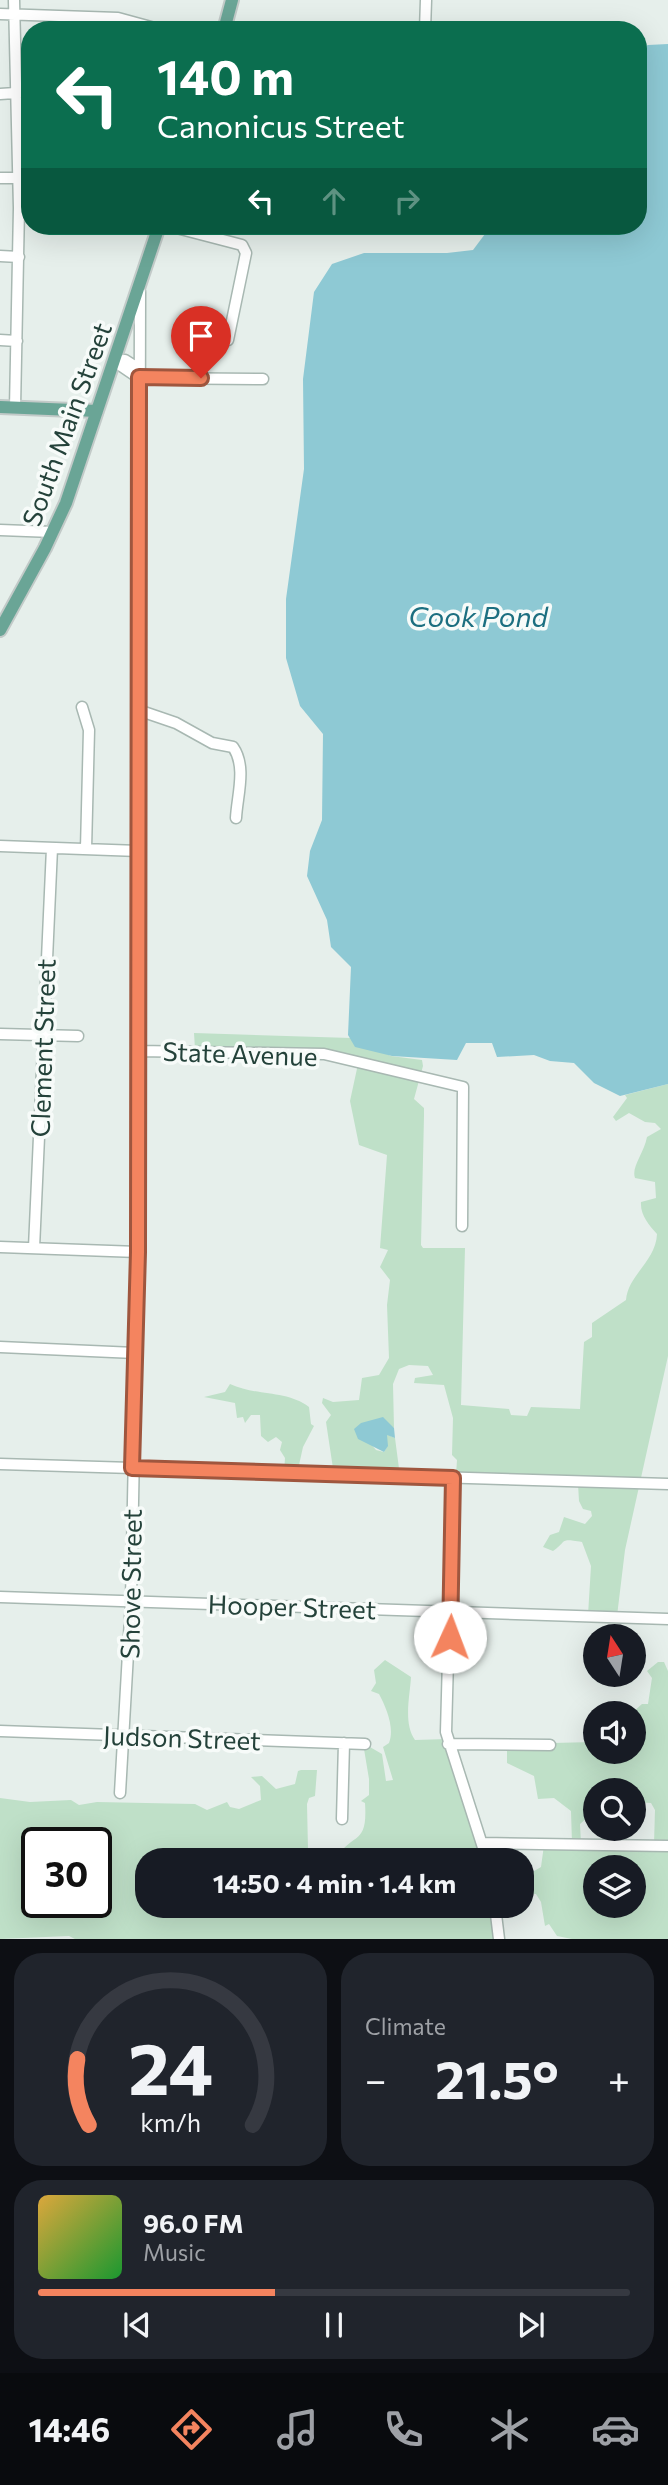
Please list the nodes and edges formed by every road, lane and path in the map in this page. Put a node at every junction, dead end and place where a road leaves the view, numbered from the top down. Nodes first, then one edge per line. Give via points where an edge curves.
1 (14, 0) edge
2 (232, 0) edge
3 (426, 0) edge
4 (0, 15) edge
5 (15, 15) junction
6 (129, 21) edge
7 (226, 21) edge
8 (425, 21) edge
9 (21, 93) edge
10 (0, 94) edge
11 (17, 94) junction
12 (21, 142) edge
13 (0, 178) edge
14 (21, 178) edge
15 (21, 225) edge
16 (156, 235) edge
17 (204, 235) edge
18 (0, 256) edge
19 (19, 257) junction
20 (140, 284) junction
21 (0, 340) edge
22 (228, 340) dead end
23 (17, 341) junction
24 (114, 362) junction
25 (139, 373) junction
26 (263, 379) dead end
27 (0, 407) edge
28 (15, 408) junction
29 (97, 411) junction
30 (0, 530) edge
31 (53, 532) junction
32 (2, 623) edge
33 (82, 707) dead end
34 (138, 710) junction
35 (236, 818) dead end
36 (0, 846) edge
37 (52, 848) junction
38 (86, 849) junction
39 (139, 851) junction
40 (0, 1034) edge
41 (43, 1035) junction
42 (78, 1036) dead end
43 (139, 1051) junction
44 (462, 1226) dead end
45 (0, 1247) edge
46 (34, 1248) junction
47 (138, 1252) junction
48 (0, 1348) edge
49 (135, 1353) junction
50 (0, 1464) edge
51 (132, 1468) junction
52 (453, 1478) junction
53 (668, 1484) edge
54 (0, 1597) edge
55 (131, 1601) junction
56 (451, 1611) junction
57 (668, 1619) edge
58 (0, 1731) edge
59 (125, 1735) junction
60 (344, 1743) junction
61 (365, 1744) dead end
62 (447, 1744) junction
63 (550, 1745) dead end
64 (120, 1793) dead end
65 (342, 1819) dead end
66 (483, 1843) junction
67 (668, 1846) edge
68 (484, 1848) edge
69 (496, 1918) edge
70 (499, 1939) edge

1 - 5 street
2 - 7 main road
3 - 8 street
4 - 5 street
5 - 6 street
5 - 11 street
9 - 11 street
10 - 11 street
11 - 12 street
13 - 14 street
15 - 19 street
16 - 20 main road, South Main Street
17 - 22 street via 242,245 246,253
18 - 19 street
19 - 23 street
20 - 24 main road, South Main Street
20 - 25 street, Shove Street
21 - 23 street
23 - 28 street
24 - 25 street
24 - 29 main road, South Main Street
25 - 26 street
25 - 34 street, Shove Street
27 - 28 main road
28 - 29 main road
29 - 31 main road, South Main Street
30 - 31 street
31 - 32 main road, South Main Street
33 - 38 street via 89,730
34 - 35 street via 187,727 202,739 233,747 240,772
34 - 39 street, Shove Street
36 - 37 street
37 - 38 street
37 - 41 street, Clement Street
38 - 39 street
39 - 43 street, Shove Street
40 - 41 street
41 - 42 street
41 - 46 street, Clement Street
43 - 44 street, State Avenue via 324,1054 463,1087
43 - 47 street, Shove Street
45 - 46 street
46 - 47 street
47 - 49 street, Shove Street
48 - 49 street
49 - 51 street, Shove Street
50 - 51 street
51 - 52 street
51 - 55 street, Shove Street
52 - 53 street
52 - 56 street
54 - 55 street, Hooper Street
55 - 56 street, Hooper Street
55 - 59 street, Shove Street
56 - 57 street, Hooper Street
56 - 62 street
58 - 59 street, Judson Street
59 - 60 street, Judson Street
59 - 64 street, Shove Street
60 - 61 street, Judson Street
60 - 65 street
62 - 63 street
62 - 66 street
66 - 67 street
66 - 68 street
69 - 70 street

